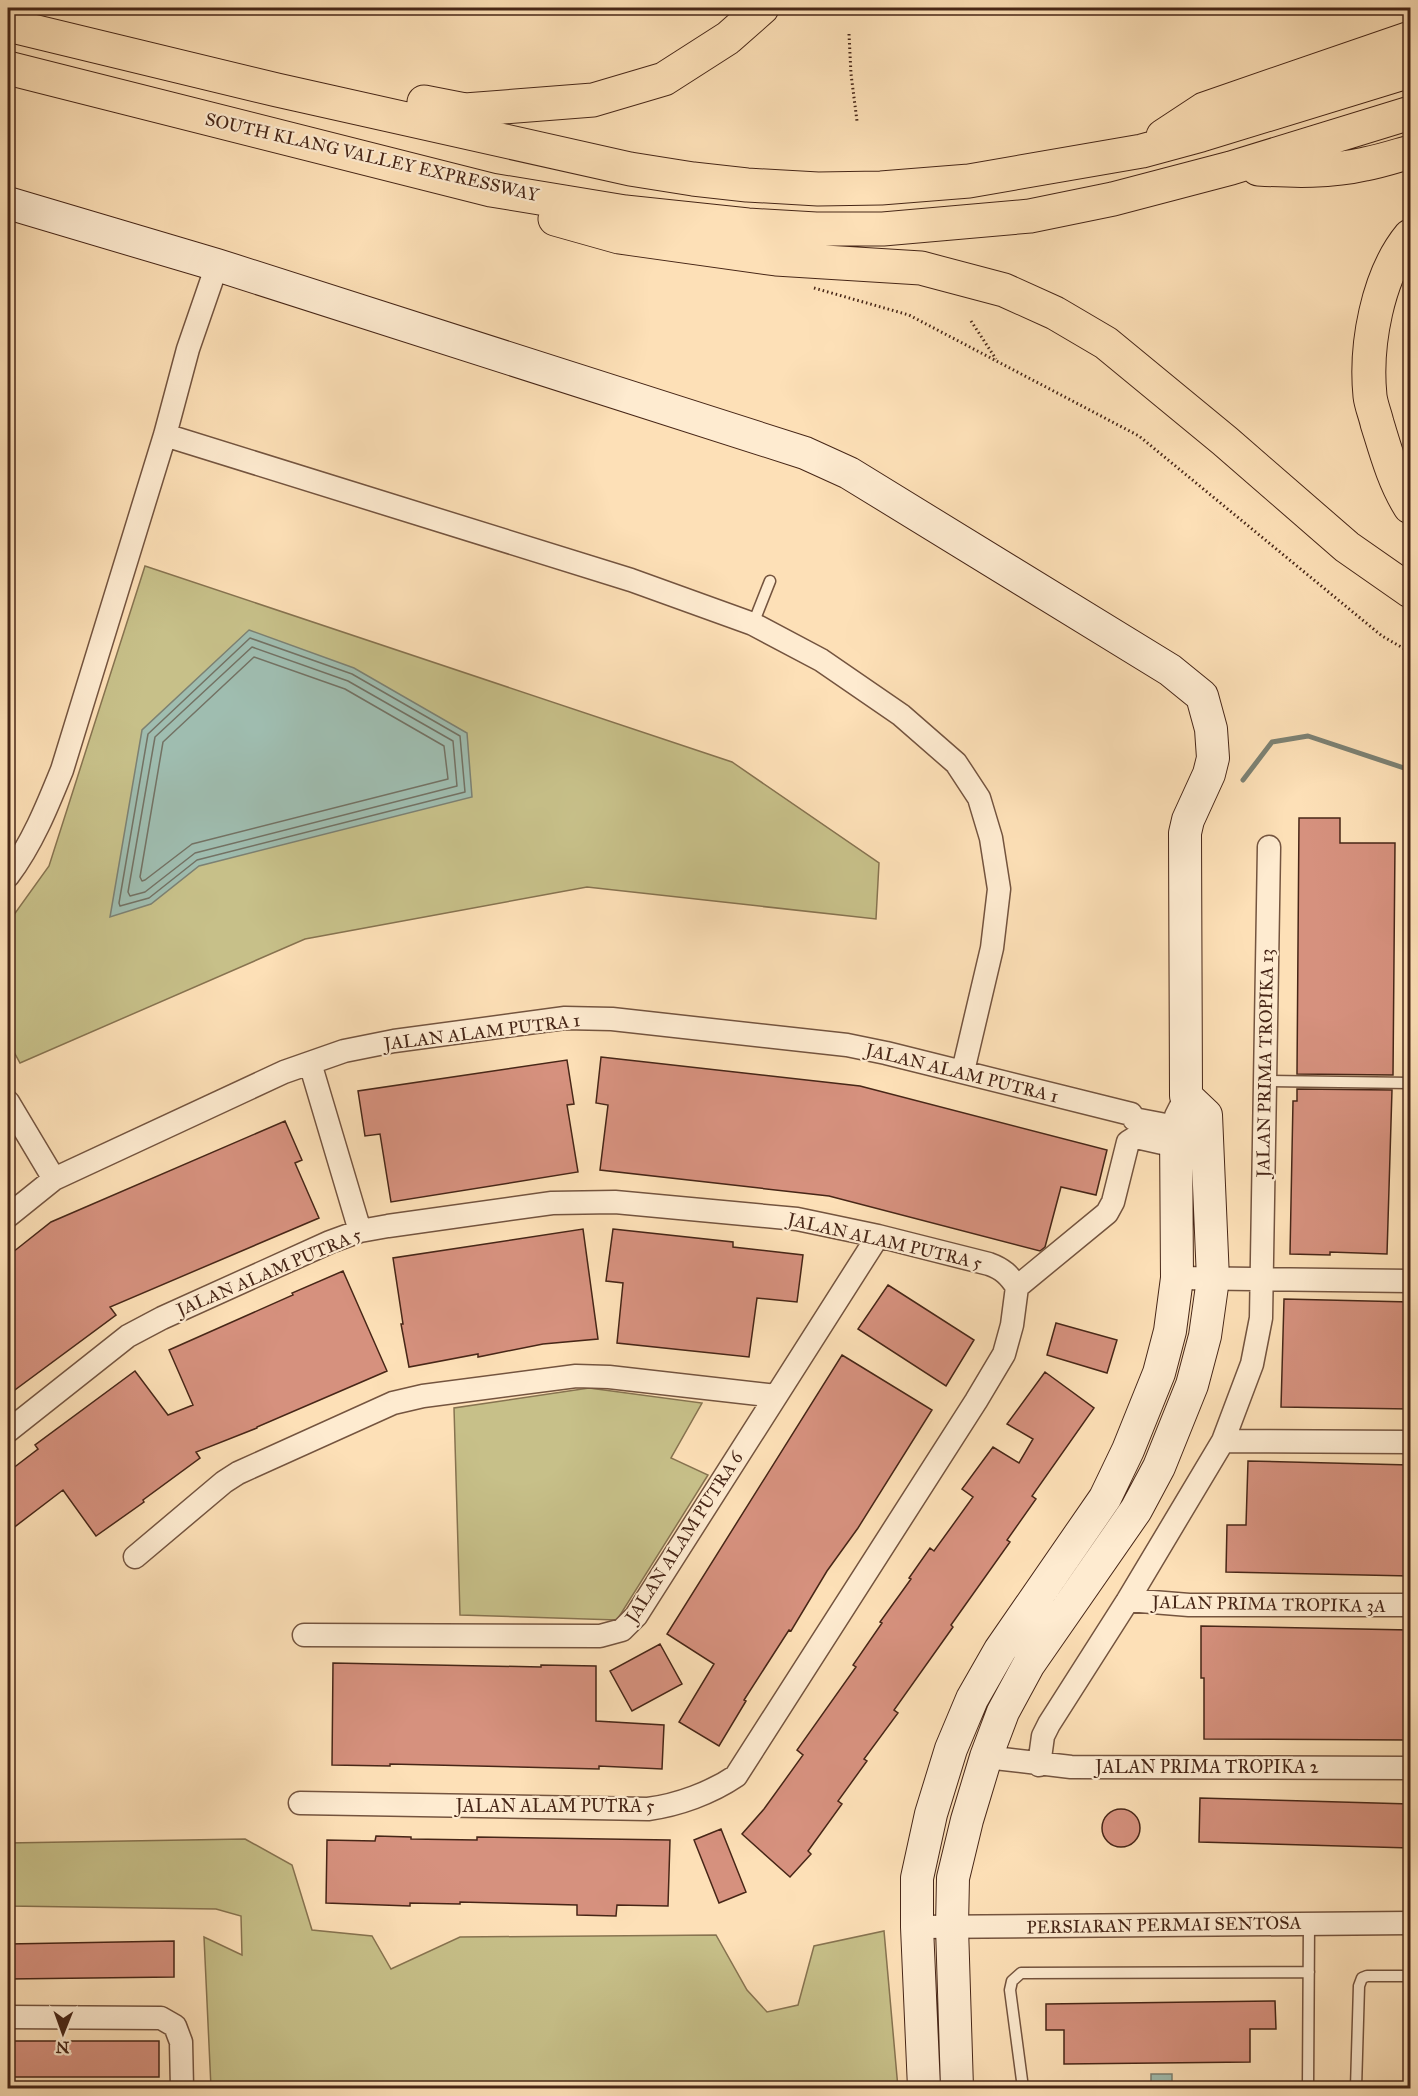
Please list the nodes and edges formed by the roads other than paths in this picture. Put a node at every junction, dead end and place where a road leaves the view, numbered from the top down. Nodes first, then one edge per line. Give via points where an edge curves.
1 (762, 8) edge
2 (8, 25) edge
3 (1410, 38) edge
4 (8, 68) edge
5 (1410, 71) edge
6 (277, 90) junction
7 (1410, 113) edge
8 (1142, 151) junction
9 (1410, 152) edge
10 (1231, 168) junction
11 (491, 190) junction
12 (8, 203) edge
13 (1410, 236) edge
14 (217, 265) junction
15 (165, 435) junction
16 (1410, 507) edge
17 (770, 581) dead end
18 (1410, 591) edge
19 (753, 624) junction
20 (1269, 847) dead end
21 (8, 876) edge
22 (310, 1063) junction
23 (963, 1071) junction
24 (1264, 1081) junction
25 (1410, 1083) edge
26 (8, 1102) edge
27 (1178, 1121) junction
28 (54, 1179) junction
29 (8, 1216) edge
30 (360, 1231) junction
31 (878, 1236) junction
32 (1177, 1278) junction
33 (1214, 1279) junction
34 (1263, 1280) junction
35 (1410, 1281) edge
36 (1017, 1287) junction
37 (776, 1396) junction
38 (8, 1431) edge
39 (1223, 1441) junction
40 (1410, 1442) edge
41 (135, 1557) dead end
42 (1128, 1600) junction
43 (1410, 1605) edge
44 (304, 1635) dead end
45 (995, 1758) junction
46 (1039, 1765) junction
47 (1410, 1768) edge
48 (300, 1803) dead end
49 (1309, 1923) junction
50 (1410, 1923) edge
51 (917, 1927) junction
52 (952, 1927) junction
53 (1309, 1972) junction
54 (1410, 1976) edge
55 (8, 2017) edge
56 (182, 2088) edge
57 (924, 2088) edge
58 (957, 2088) edge
59 (1023, 2088) edge
60 (1308, 2088) edge
61 (1356, 2088) edge
62 (1406, 2088) edge

1 - 6 highway via 728,38 664,79 592,100 465,110 346,88
2 - 6 highway
3 - 8 highway via 1204,109
4 - 11 highway, SOUTH KLANG VALLEY EXPRESSWAY
5 - 8 highway
6 - 8 highway via 630,169 747,185 849,188 969,181
7 - 10 highway, SOUTH KLANG VALLEY EXPRESSWAY
9 - 10 highway via 1328,169
10 - 11 highway, SOUTH KLANG VALLEY EXPRESSWAY via 1113,200 1030,216 883,229 816,229 692,220
11 - 18 highway via 535,213 619,237 776,259 921,268 1004,290 1055,313 1106,343 1347,547
12 - 14 street
13 - 16 highway via 1382,289 1369,348 1370,398 1384,448
14 - 15 street via 188,349
14 - 27 street via 805,453 849,474 1170,669 1202,696 1214,759 1185,833
15 - 19 street via 631,580
15 - 21 street via 62,770 43,819
17 - 19 lane
19 - 23 street via 821,660 901,715 956,763 980,798 999,889 992,948
20 - 24 street, JALAN PRIMA TROPIKA 13
22 - 23 street, JALAN ALAM PUTRA 1 via 394,1041 565,1018 612,1019 846,1045
22 - 28 street, JALAN ALAM PUTRA 1
22 - 30 street
23 - 27 street, JALAN ALAM PUTRA 1 via 1131,1114 1134,1119
24 - 25 lane
24 - 34 street, JALAN PRIMA TROPIKA 13
26 - 28 street
27 - 32 street
27 - 33 street via 1206,1115
27 - 36 street via 1128,1142 1111,1208
28 - 29 street, JALAN ALAM PUTRA 1
30 - 31 street, JALAN ALAM PUTRA 5 via 552,1203 615,1202 797,1219
30 - 38 street, JALAN ALAM PUTRA 5 via 137,1332
31 - 36 street, JALAN ALAM PUTRA 5 via 1000,1268
31 - 37 street, JALAN ALAM PUTRA 6
32 - 33 street
32 - 51 street via 1159,1373 1105,1498 1000,1650 972,1699 951,1749 930,1814 917,1878
33 - 34 street
33 - 45 street via 1192,1385 1159,1467 1136,1510 1029,1664 1003,1712
34 - 35 street
34 - 39 street, JALAN PRIMA TROPIKA 13 via 1262,1318 1252,1364
36 - 48 street, JALAN ALAM PUTRA 5 via 1009,1340 994,1372 736,1776 725,1784 674,1804 648,1809
37 - 41 street via 576,1376 393,1403 238,1473
37 - 44 street, JALAN ALAM PUTRA 6 via 636,1616 622,1630 600,1636
39 - 40 street
39 - 42 street, JALAN PRIMA TROPIKA 13
42 - 43 street, JALAN PRIMA TROPIKA 3A via 1189,1605
42 - 46 street, JALAN PRIMA TROPIKA 13 via 1049,1724
45 - 46 street, JALAN PRIMA TROPIKA 2
45 - 52 street via 953,1878
46 - 47 street, JALAN PRIMA TROPIKA 2
49 - 50 street, PERSIARAN PERMAI SENTOSA
49 - 52 street, PERSIARAN PERMAI SENTOSA
49 - 53 lane
51 - 52 street, PERSIARAN PERMAI SENTOSA
51 - 57 street
52 - 58 street
53 - 59 lane via 1022,1973 1012,1981 1010,1990
53 - 60 lane
54 - 61 lane via 1362,1978
55 - 56 street via 161,2018 176,2026 181,2042
61 - 62 lane

